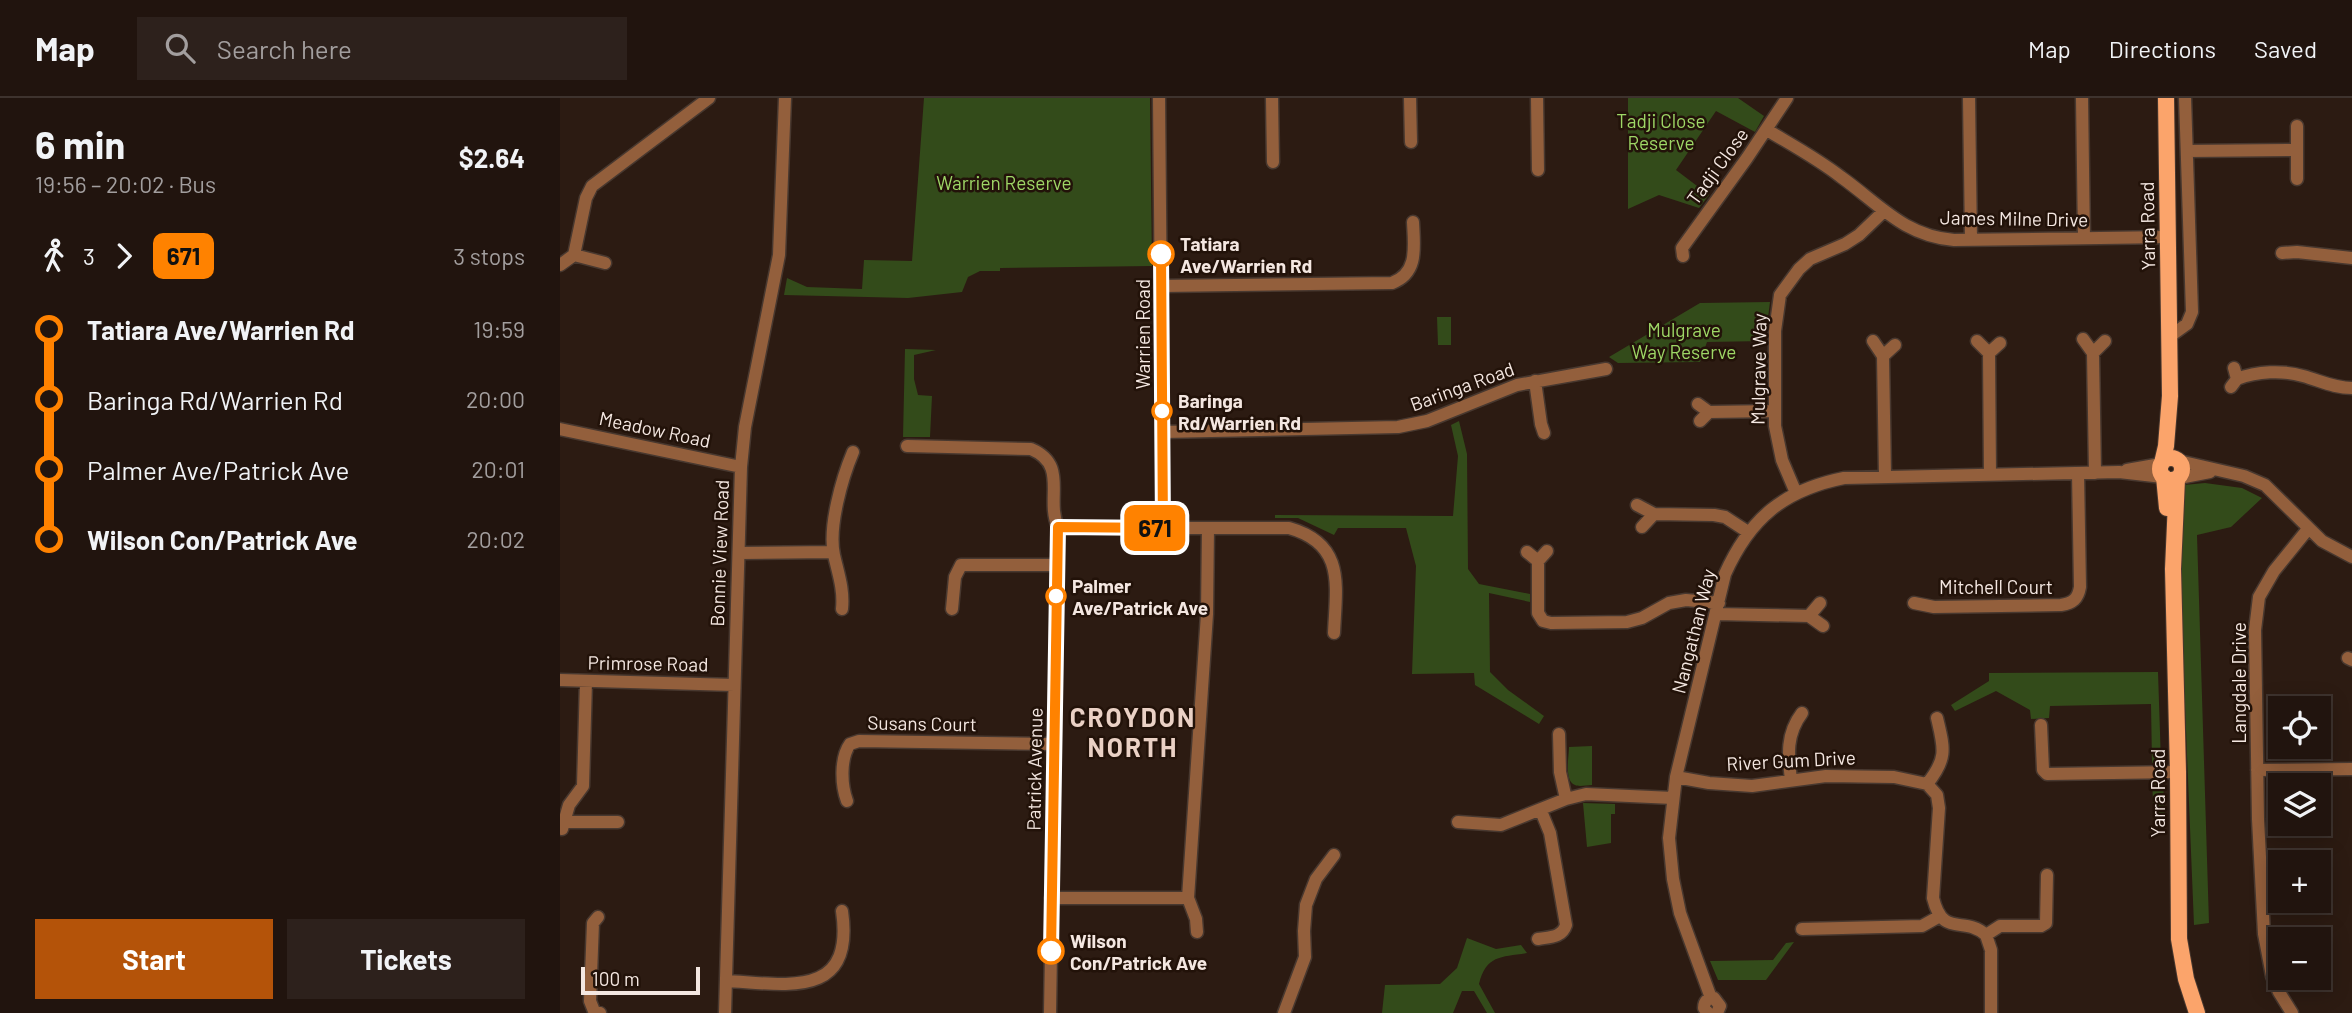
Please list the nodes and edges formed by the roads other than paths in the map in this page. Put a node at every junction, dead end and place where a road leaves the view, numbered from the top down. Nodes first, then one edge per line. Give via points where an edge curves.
1 (709, 98) edge
2 (785, 98) edge
3 (1159, 98) edge
4 (1272, 98) edge
5 (1410, 98) edge
6 (1537, 98) edge
7 (1787, 98) edge
8 (1969, 98) edge
9 (2082, 98) edge
10 (2166, 98) edge
11 (2185, 98) edge
12 (2297, 126) dead end
13 (1767, 130) junction
14 (1411, 142) dead end
15 (2296, 150) junction
16 (2187, 151) junction
17 (1273, 162) dead end
18 (1538, 170) dead end
19 (2297, 179) dead end
20 (1884, 211) junction
21 (1413, 222) dead end
22 (2168, 237) junction
23 (2084, 238) junction
24 (1971, 240) junction
25 (2282, 253) dead end
26 (574, 255) junction
27 (1683, 256) dead end
28 (2352, 258) edge
29 (605, 263) dead end
30 (560, 265) edge
31 (1161, 286) junction
32 (2169, 337) junction
33 (2083, 339) dead end
34 (1872, 341) dead end
35 (1977, 341) dead end
36 (2105, 341) dead end
37 (2000, 343) dead end
38 (1895, 345) dead end
39 (1989, 353) junction
40 (2093, 353) junction
41 (1883, 356) junction
42 (1606, 369) dead end
43 (2234, 378) dead end
44 (1535, 381) junction
45 (2352, 388) edge
46 (1775, 411) junction
47 (1703, 412) dead end
48 (560, 429) edge
49 (1163, 432) junction
50 (1544, 433) dead end
51 (906, 446) dead end
52 (853, 452) dead end
53 (741, 467) junction
54 (2170, 470) junction
55 (2078, 473) junction
56 (2095, 473) junction
57 (1990, 475) junction
58 (1885, 476) junction
59 (1796, 493) junction
60 (1637, 505) dead end
61 (1654, 514) junction
62 (1058, 527) junction
63 (1642, 527) dead end
64 (1163, 528) junction
65 (1208, 528) junction
66 (2308, 529) junction
67 (1748, 532) junction
68 (1548, 551) dead end
69 (833, 552) junction
70 (1527, 552) dead end
71 (739, 553) junction
72 (2352, 557) edge
73 (1538, 561) junction
74 (1056, 565) junction
75 (1820, 603) dead end
76 (1914, 603) dead end
77 (1717, 608) junction
78 (842, 609) dead end
79 (952, 609) dead end
80 (1808, 616) junction
81 (1823, 626) dead end
82 (1334, 633) dead end
83 (560, 680) edge
84 (586, 681) junction
85 (734, 685) junction
86 (1802, 713) dead end
87 (1937, 718) dead end
88 (2041, 725) dead end
89 (1559, 734) dead end
90 (1053, 744) junction
91 (2257, 769) junction
92 (2352, 769) edge
93 (2178, 772) junction
94 (1676, 777) junction
95 (1791, 780) junction
96 (1927, 784) junction
97 (1673, 798) junction
98 (1566, 799) junction
99 (847, 801) dead end
100 (1541, 811) junction
101 (618, 822) dead end
102 (1458, 822) dead end
103 (1334, 855) dead end
104 (2047, 874) dead end
105 (1051, 898) junction
106 (1188, 898) junction
107 (842, 911) dead end
108 (1940, 916) junction
109 (598, 917) dead end
110 (1802, 929) dead end
111 (1197, 932) dead end
112 (1986, 935) junction
113 (1538, 939) dead end
114 (726, 981) junction
115 (1710, 1010) edge
116 (600, 1013) edge
117 (725, 1013) edge
118 (1050, 1013) edge
119 (1284, 1013) edge
120 (1991, 1013) edge
121 (2197, 1013) edge
122 (2292, 1013) edge

1 - 26 street via 592,186
2 - 53 street, Bonnie View Road via 779,255
3 - 31 street, Warrien Road
4 - 17 street
5 - 14 street
6 - 18 street
7 - 13 street, Tadji Close
8 - 24 street
9 - 23 street
10 - 22 main road, Yarra Road
11 - 16 street
12 - 15 street
13 - 20 street, James Milne Drive via 1841,176
13 - 27 street, Tadji Close via 1682,248
15 - 16 street
15 - 19 street
16 - 32 street via 2192,313 2187,324
20 - 24 street, James Milne Drive via 1921,234
20 - 46 street, Mulgrave Way via 1859,235 1810,259 1780,296
21 - 31 street via 1413,263 1408,273 1392,284
22 - 23 street, James Milne Drive
22 - 32 main road, Yarra Road
23 - 24 street, James Milne Drive
25 - 28 street
26 - 29 street
26 - 30 street
31 - 49 street, Warrien Road
32 - 54 main road, Yarra Road
33 - 40 street
34 - 41 street
35 - 39 street
36 - 40 street
37 - 39 street
38 - 41 street
39 - 57 street
40 - 56 street
41 - 58 street
42 - 44 street, Baringa Road
43 - 45 street via 2290,373
44 - 49 street, Baringa Road via 1427,421 1398,427
44 - 50 street
46 - 47 street
46 - 59 street, Mulgrave Way via 1779,451
48 - 53 street, Meadow Road
49 - 64 street, Warrien Road
51 - 62 street, Patrick Avenue via 1037,451 1054,472
52 - 69 street via 836,517
53 - 71 street, Bonnie View Road
54 - 56 street, Nangathan Way
54 - 66 street, Nangathan Way via 2244,476 2265,485
54 - 93 main road, Yarra Road
55 - 56 street, Nangathan Way
55 - 57 street, Nangathan Way
55 - 76 street, Mitchell Court via 2080,587 2073,602 1934,607
57 - 58 street, Nangathan Way
58 - 59 street, Nangathan Way via 1844,478
59 - 67 street, Nangathan Way via 1771,508
60 - 61 street
61 - 63 street
61 - 67 street via 1725,517
62 - 64 street
62 - 74 street, Patrick Avenue
64 - 65 street
65 - 82 street via 1289,528 1318,541 1335,568
65 - 106 street via 1207,614
66 - 72 street
66 - 91 street, Langdale Drive via 2259,597 2255,630
67 - 77 street, Nangathan Way via 1726,574
68 - 73 street
69 - 71 street
69 - 78 street via 841,580
70 - 73 street
71 - 85 street, Bonnie View Road
73 - 77 street via 1538,613 1543,621 1627,622 1686,600
74 - 79 street via 961,565
74 - 90 street, Patrick Avenue
75 - 80 street
77 - 80 street
77 - 94 street, Nangathan Way
80 - 81 street
83 - 84 street, Primrose Road
84 - 85 street, Primrose Road
84 - 101 street via 583,786 569,805 564,825
85 - 114 street, Bonnie View Road
86 - 95 street via 1790,735
87 - 96 street via 1941,765
88 - 93 street via 2047,774
89 - 98 street
90 - 99 street, Susans Court via 859,741 850,744 844,758
90 - 105 street, Patrick Avenue
91 - 92 street, Langdale Drive
91 - 122 street, Langdale Drive via 2266,947 2272,976
93 - 121 main road, Yarra Road via 2179,939
94 - 95 street, River Gum Drive via 1732,786
94 - 97 street, Nangathan Way
95 - 96 street, River Gum Drive via 1867,775
96 - 108 street via 1937,794 1939,808 1933,898
97 - 98 street via 1586,794
97 - 115 street, Nangathan Way via 1669,838 1673,879
98 - 100 street
100 - 102 street via 1501,825
100 - 113 street via 1550,833 1566,920 1559,935
103 - 119 street via 1316,879 1306,905 1306,957
104 - 112 street via 2046,923 2000,926
105 - 106 street
105 - 118 street, Patrick Avenue
106 - 111 street
107 - 114 street via 842,953 819,978 793,984
108 - 110 street via 1922,926
108 - 112 street via 1954,926 1973,926
109 - 116 street via 593,923 590,1001
112 - 120 street via 1991,950
114 - 117 street, Bonnie View Road

